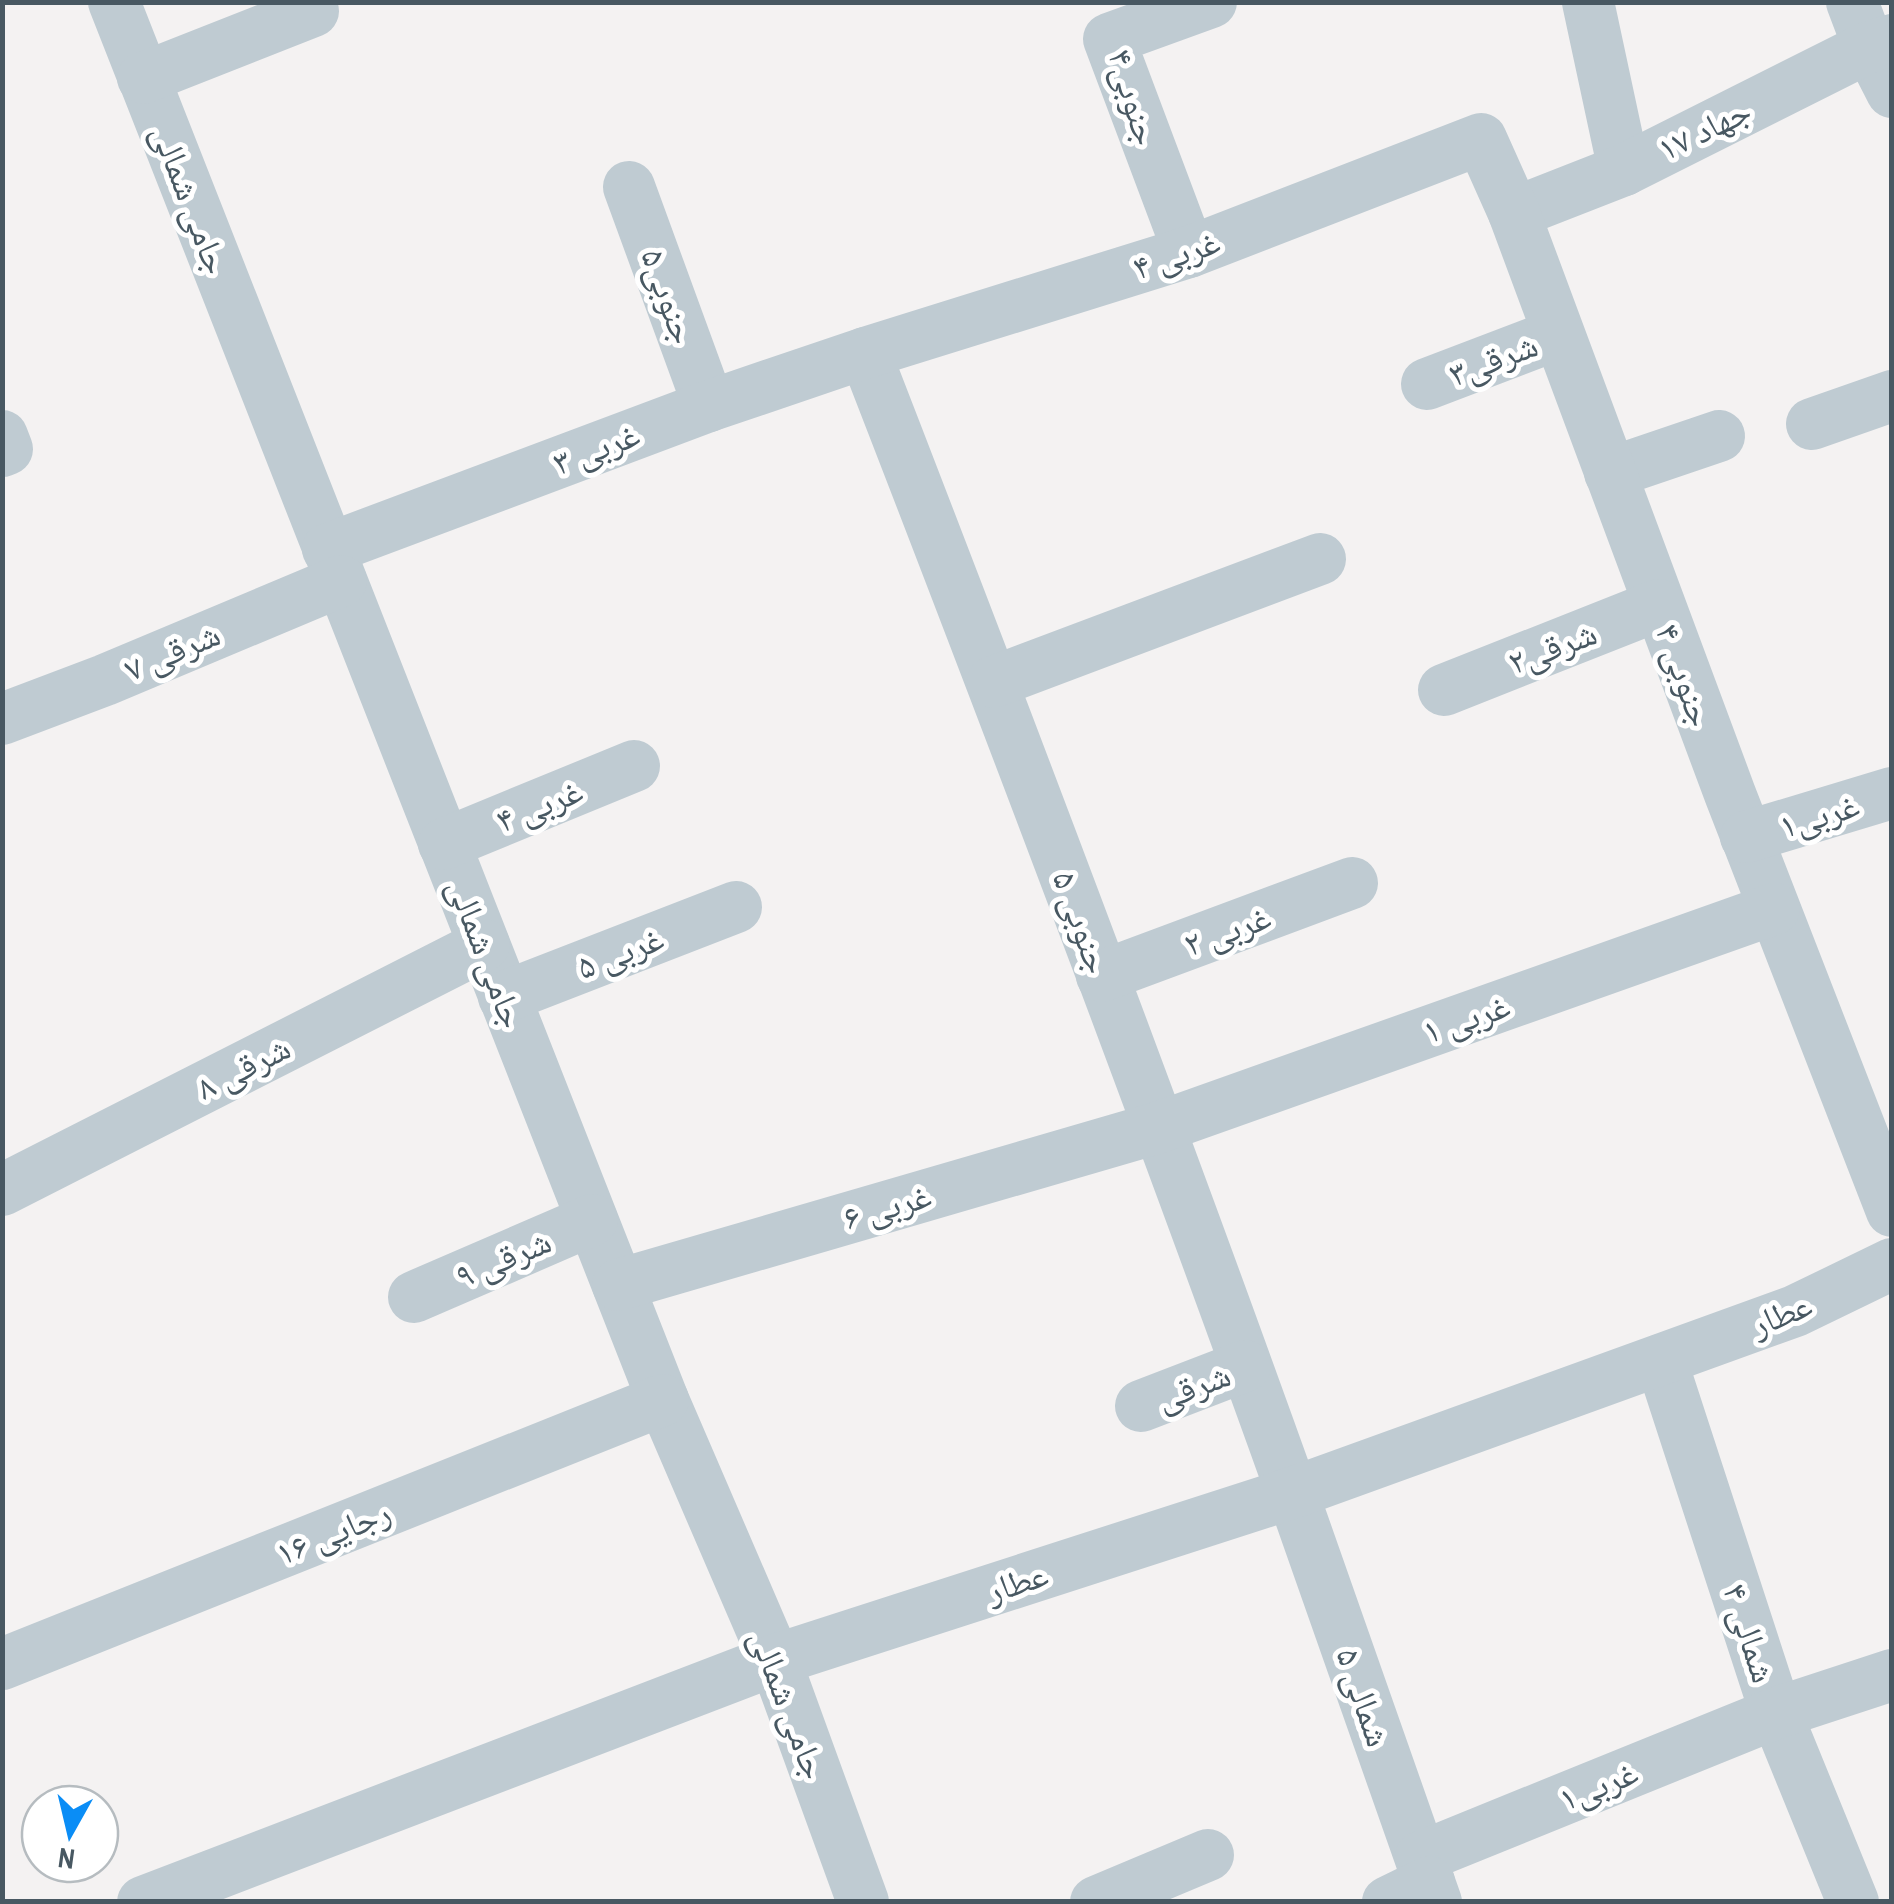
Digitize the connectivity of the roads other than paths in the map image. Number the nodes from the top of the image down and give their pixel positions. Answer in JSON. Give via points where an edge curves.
{"nodes":[{"id":1,"x":114,"y":2,"type":"edge"},
{"id":2,"x":1211,"y":2,"type":"edge"},
{"id":3,"x":1588,"y":2,"type":"edge"},
{"id":4,"x":312,"y":10,"type":"dead end"},
{"id":5,"x":1876,"y":45,"type":"edge"},
{"id":6,"x":143,"y":78,"type":"junction"},
{"id":7,"x":1482,"y":138,"type":"joint"},
{"id":8,"x":1624,"y":170,"type":"junction"},
{"id":9,"x":629,"y":187,"type":"dead end"},
{"id":10,"x":1514,"y":213,"type":"junction"},
{"id":11,"x":1189,"y":252,"type":"junction"},
{"id":12,"x":1558,"y":334,"type":"junction"},
{"id":13,"x":866,"y":353,"type":"junction"},
{"id":14,"x":1427,"y":384,"type":"dead end"},
{"id":15,"x":1892,"y":396,"type":"edge"},
{"id":16,"x":709,"y":406,"type":"junction"},
{"id":17,"x":1812,"y":424,"type":"dead end"},
{"id":18,"x":2,"y":436,"type":"edge"},
{"id":19,"x":1719,"y":436,"type":"dead end"},
{"id":20,"x":2,"y":451,"type":"edge"},
{"id":21,"x":1610,"y":473,"type":"junction"},
{"id":22,"x":1320,"y":559,"type":"dead end"},
{"id":23,"x":335,"y":565,"type":"junction"},
{"id":24,"x":1660,"y":605,"type":"junction"},
{"id":25,"x":992,"y":682,"type":"junction"},
{"id":26,"x":1444,"y":690,"type":"dead end"},
{"id":27,"x":2,"y":719,"type":"edge"},
{"id":28,"x":634,"y":766,"type":"dead end"},
{"id":29,"x":1892,"y":793,"type":"edge"},
{"id":30,"x":1746,"y":837,"type":"junction"},
{"id":31,"x":444,"y":844,"type":"junction"},
{"id":32,"x":1352,"y":884,"type":"dead end"},
{"id":33,"x":736,"y":908,"type":"dead end"},
{"id":34,"x":1774,"y":909,"type":"junction"},
{"id":35,"x":484,"y":945,"type":"junction"},
{"id":36,"x":1102,"y":976,"type":"junction"},
{"id":37,"x":504,"y":997,"type":"junction"},
{"id":38,"x":1157,"y":1128,"type":"junction"},
{"id":39,"x":2,"y":1190,"type":"edge"},
{"id":40,"x":1892,"y":1211,"type":"edge"},
{"id":41,"x":592,"y":1220,"type":"junction"},
{"id":42,"x":1892,"y":1264,"type":"edge"},
{"id":43,"x":618,"y":1285,"type":"junction"},
{"id":44,"x":414,"y":1297,"type":"dead end"},
{"id":45,"x":1661,"y":1360,"type":"junction"},
{"id":46,"x":1246,"y":1366,"type":"junction"},
{"id":47,"x":663,"y":1400,"type":"junction"},
{"id":48,"x":1141,"y":1406,"type":"dead end"},
{"id":49,"x":1292,"y":1492,"type":"junction"},
{"id":50,"x":775,"y":1660,"type":"junction"},
{"id":51,"x":2,"y":1664,"type":"edge"},
{"id":52,"x":1892,"y":1675,"type":"edge"},
{"id":53,"x":1776,"y":1712,"type":"junction"},
{"id":54,"x":1208,"y":1855,"type":"dead end"},
{"id":55,"x":1418,"y":1886,"type":"edge"},
{"id":56,"x":199,"y":1892,"type":"edge"},
{"id":57,"x":142,"y":1902,"type":"edge"},
{"id":58,"x":863,"y":1902,"type":"edge"},
{"id":59,"x":1096,"y":1902,"type":"edge"},
{"id":60,"x":1853,"y":1902,"type":"edge"}],
"edges":[{"from":1,"to":6,"type":"street","name":"جامی شمالی"},
{"from":2,"to":11,"type":"street","name":"جنوبی۴","via":[[1109,39]]},
{"from":3,"to":8,"type":"street"},
{"from":4,"to":6,"type":"street"},
{"from":5,"to":8,"type":"street","name":"جهاد ۱۷"},
{"from":6,"to":23,"type":"street","name":"جامی شمالی"},
{"from":7,"to":10,"type":"street","name":"جنوبی ۴"},
{"from":7,"to":11,"type":"street","name":"غربی ۴"},
{"from":8,"to":10,"type":"street","name":"جهاد ۱۷"},
{"from":9,"to":16,"type":"street","name":"جنوبی۵"},
{"from":10,"to":12,"type":"street","name":"جنوبی ۴"},
{"from":11,"to":13,"type":"street","name":"غربی ۴"},
{"from":12,"to":14,"type":"street","name":"شرقی۳"},
{"from":12,"to":21,"type":"street","name":"جنوبی ۴"},
{"from":13,"to":16,"type":"street","name":"غربی ۳"},
{"from":13,"to":25,"type":"street","name":"جنوبی ۵"},
{"from":15,"to":17,"type":"street"},
{"from":16,"to":23,"type":"street","name":"غربی ۳"},
{"from":18,"to":20,"type":"street","via":[[8,449]]},
{"from":19,"to":21,"type":"street"},
{"from":21,"to":24,"type":"street","name":"جنوبی ۴"},
{"from":22,"to":25,"type":"street"},
{"from":23,"to":27,"type":"street","name":"شرقی ۷","via":[[105,680]]},
{"from":23,"to":31,"type":"street","name":"جامی شمالی"},
{"from":24,"to":26,"type":"street","name":"شرقی۲"},
{"from":24,"to":30,"type":"street","name":"جنوبی ۴"},
{"from":25,"to":36,"type":"street","name":"جنوبی ۵"},
{"from":28,"to":31,"type":"street","name":"غربی ۴"},
{"from":29,"to":30,"type":"street","name":"غربی۱"},
{"from":30,"to":34,"type":"street","name":"جنوبی ۴"},
{"from":31,"to":35,"type":"street","name":"جامی شمالی"},
{"from":32,"to":36,"type":"street","name":"غربی ۲"},
{"from":33,"to":37,"type":"street","name":"غربی ۵"},
{"from":34,"to":38,"type":"street","name":"غربی ۱"},
{"from":34,"to":40,"type":"street","name":"جنوبی ۴"},
{"from":35,"to":37,"type":"street","name":"جامی شمالی"},
{"from":35,"to":39,"type":"street","name":"شرقی ۸"},
{"from":36,"to":38,"type":"street","name":"جنوبی ۵"},
{"from":37,"to":41,"type":"street","name":"جامی شمالی"},
{"from":38,"to":43,"type":"street","name":"غربی ۶"},
{"from":38,"to":46,"type":"street","name":"جنوبی ۵"},
{"from":41,"to":43,"type":"street","name":"جامی شمالی"},
{"from":41,"to":44,"type":"street","name":"شرقی ۹"},
{"from":42,"to":45,"type":"street","name":"عطار","via":[[1795,1311]]},
{"from":43,"to":47,"type":"street","name":"جامی شمالی"},
{"from":45,"to":49,"type":"street","name":"عطار"},
{"from":45,"to":53,"type":"street","name":"شمالی ۴"},
{"from":46,"to":48,"type":"street","name":"شرقی"},
{"from":46,"to":49,"type":"street","name":"جنوبی ۵"},
{"from":47,"to":50,"type":"street","name":"جامی شمالی"},
{"from":47,"to":51,"type":"street","name":"رجایی ۱۶"},
{"from":49,"to":50,"type":"street","name":"عطار"},
{"from":49,"to":55,"type":"street","name":"شمالی ۵"},
{"from":50,"to":56,"type":"street","name":"عطار"},
{"from":50,"to":58,"type":"street","name":"جامی شمالی"},
{"from":52,"to":53,"type":"street","name":"غربی۱"},
{"from":53,"to":55,"type":"street","name":"غربی۱"},
{"from":53,"to":60,"type":"street","name":"شمالی ۴"},
{"from":54,"to":59,"type":"street"},
{"from":56,"to":57,"type":"street","name":"عطار"}]}
